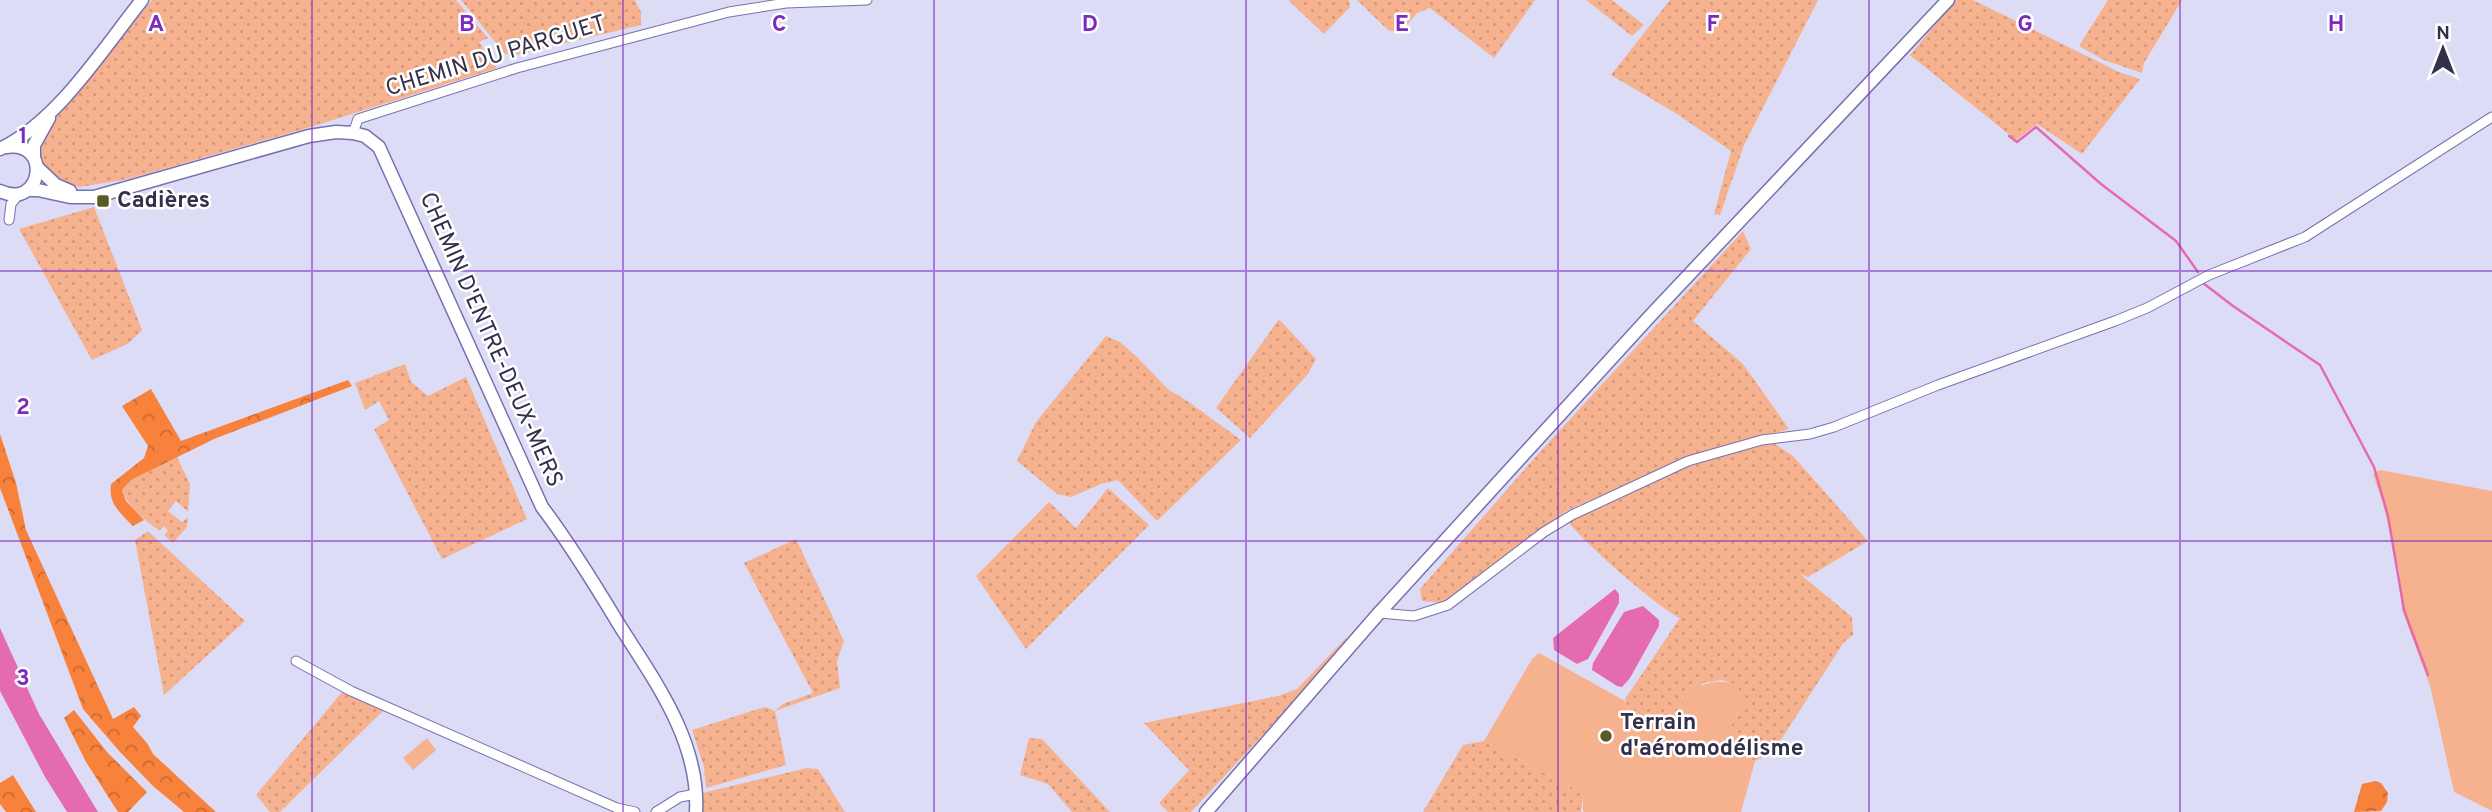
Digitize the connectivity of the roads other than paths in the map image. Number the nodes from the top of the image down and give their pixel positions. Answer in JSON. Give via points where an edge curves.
{"nodes":[{"id":1,"x":142,"y":0,"type":"edge"},
{"id":2,"x":867,"y":0,"type":"edge"},
{"id":3,"x":1948,"y":0,"type":"edge"},
{"id":4,"x":56,"y":106,"type":"junction"},
{"id":5,"x":2492,"y":117,"type":"edge"},
{"id":6,"x":353,"y":134,"type":"junction"},
{"id":7,"x":3,"y":148,"type":"edge"},
{"id":8,"x":35,"y":162,"type":"junction"},
{"id":9,"x":0,"y":192,"type":"edge"},
{"id":10,"x":23,"y":192,"type":"junction"},
{"id":11,"x":94,"y":197,"type":"junction"},
{"id":12,"x":1379,"y":613,"type":"junction"},
{"id":13,"x":296,"y":661,"type":"dead end"},
{"id":14,"x":696,"y":794,"type":"junction"},
{"id":15,"x":635,"y":812,"type":"edge"},
{"id":16,"x":656,"y":812,"type":"edge"},
{"id":17,"x":696,"y":812,"type":"edge"},
{"id":18,"x":1206,"y":812,"type":"edge"}],
"edges":[{"from":1,"to":4,"type":"street"},
{"from":2,"to":6,"type":"street","name":"CHEMIN DU PARGUET","via":[[786,3],[729,12],[611,42],[358,119]]},
{"from":3,"to":12,"type":"street"},
{"from":4,"to":7,"type":"street"},
{"from":4,"to":8,"type":"street","via":[[34,145]]},
{"from":5,"to":12,"type":"street","via":[[2305,237],[2209,275],[2147,308],[1834,427],[1762,440],[1688,461],[1572,515],[1448,605],[1414,616]]},
{"from":6,"to":11,"type":"street","via":[[309,136]]},
{"from":6,"to":14,"type":"street","name":"CHEMIN D'ENTRE-DEUX-MERS","via":[[365,136],[379,147],[388,163],[542,507],[665,697],[692,765]]},
{"from":7,"to":8,"type":"street","via":[[21,147]]},
{"from":8,"to":10,"type":"street","via":[[35,180]]},
{"from":8,"to":11,"type":"street","via":[[56,185]]},
{"from":9,"to":10,"type":"street"},
{"from":9,"to":10,"type":"street","via":[[9,220],[11,204]]},
{"from":10,"to":11,"type":"street"},
{"from":12,"to":18,"type":"street"},
{"from":13,"to":15,"type":"street","via":[[512,764]]},
{"from":14,"to":16,"type":"street","via":[[680,797]]},
{"from":14,"to":17,"type":"street","name":"CHEMIN D'ENTRE-DEUX-MERS"}]}
